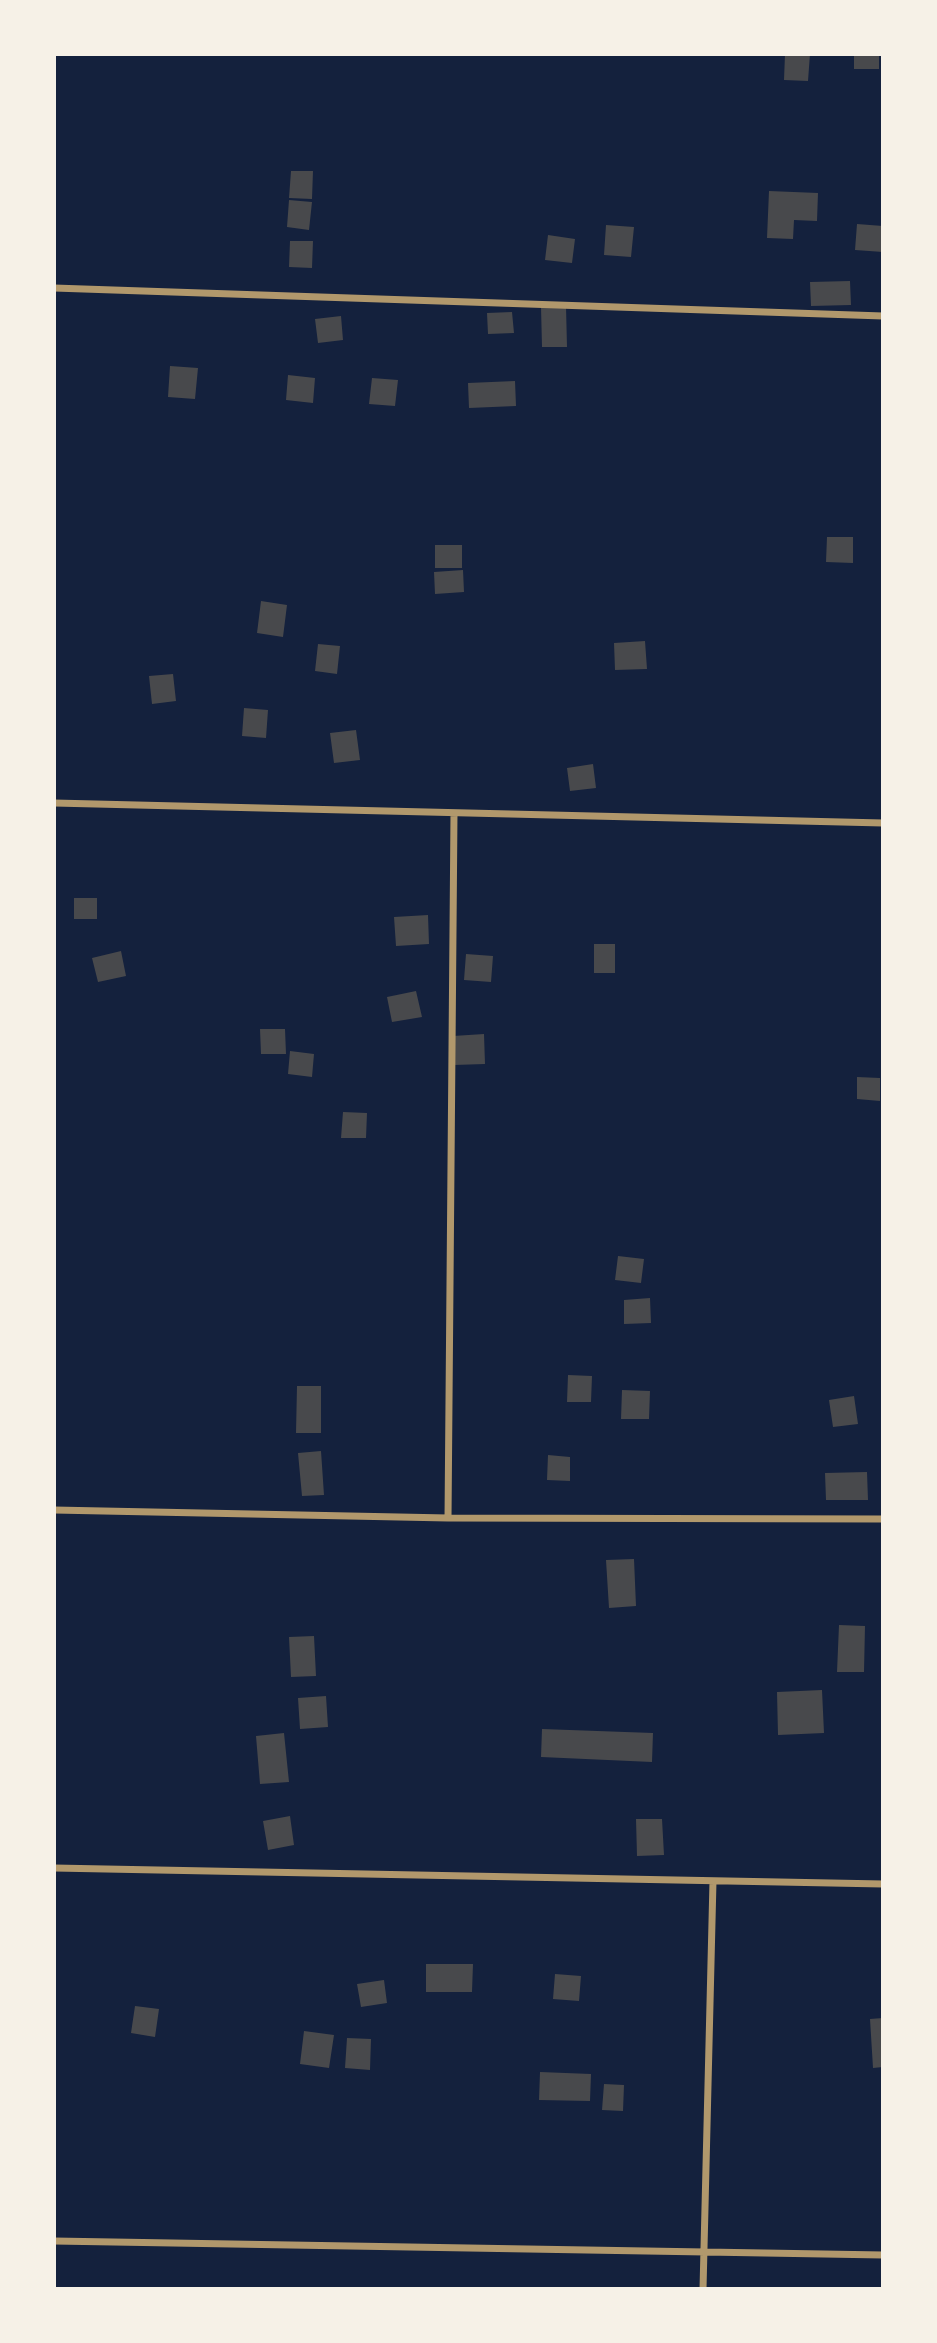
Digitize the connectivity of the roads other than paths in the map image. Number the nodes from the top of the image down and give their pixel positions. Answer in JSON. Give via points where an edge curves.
{"nodes":[{"id":1,"x":54,"y":288,"type":"edge"},
{"id":2,"x":883,"y":316,"type":"edge"},
{"id":3,"x":54,"y":803,"type":"edge"},
{"id":4,"x":454,"y":813,"type":"junction"},
{"id":5,"x":883,"y":823,"type":"edge"},
{"id":6,"x":54,"y":1510,"type":"edge"},
{"id":7,"x":448,"y":1518,"type":"junction"},
{"id":8,"x":883,"y":1520,"type":"edge"},
{"id":9,"x":54,"y":1868,"type":"edge"},
{"id":10,"x":713,"y":1881,"type":"junction"},
{"id":11,"x":883,"y":1884,"type":"edge"},
{"id":12,"x":54,"y":2241,"type":"edge"},
{"id":13,"x":703,"y":2254,"type":"junction"},
{"id":14,"x":883,"y":2255,"type":"edge"},
{"id":15,"x":703,"y":2289,"type":"edge"}],
"edges":[{"from":1,"to":2,"type":"street"},
{"from":3,"to":4,"type":"street"},
{"from":4,"to":5,"type":"street"},
{"from":4,"to":7,"type":"street"},
{"from":6,"to":7,"type":"street"},
{"from":7,"to":8,"type":"street"},
{"from":9,"to":10,"type":"street"},
{"from":10,"to":11,"type":"street"},
{"from":10,"to":13,"type":"street"},
{"from":12,"to":13,"type":"street"},
{"from":13,"to":14,"type":"street"},
{"from":13,"to":15,"type":"street"}]}
